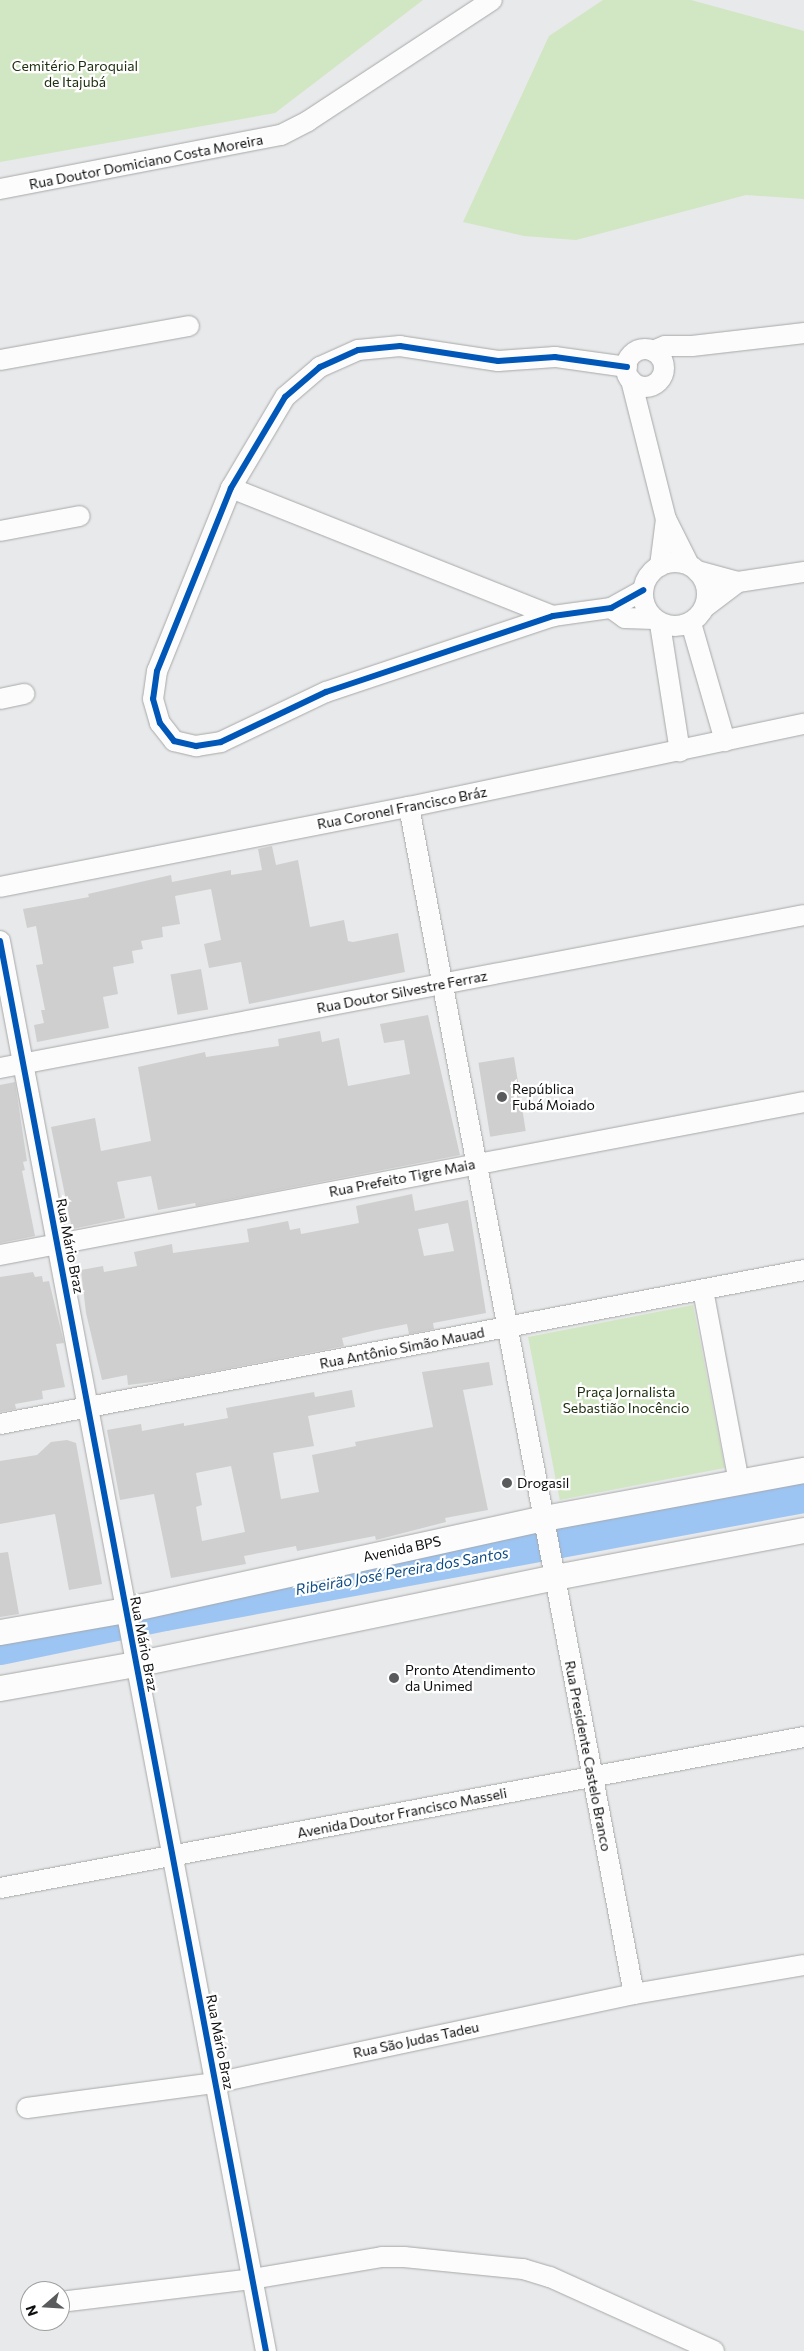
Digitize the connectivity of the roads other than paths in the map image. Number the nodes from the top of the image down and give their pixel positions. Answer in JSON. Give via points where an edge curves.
{"nodes":[{"id":1,"x":492,"y":0,"type":"edge"},
{"id":2,"x":0,"y":189,"type":"edge"},
{"id":3,"x":189,"y":326,"type":"dead end"},
{"id":4,"x":804,"y":333,"type":"edge"},
{"id":5,"x":692,"y":346,"type":"junction"},
{"id":6,"x":654,"y":351,"type":"junction"},
{"id":7,"x":0,"y":360,"type":"edge"},
{"id":8,"x":629,"y":374,"type":"junction"},
{"id":9,"x":661,"y":375,"type":"junction"},
{"id":10,"x":641,"y":413,"type":"junction"},
{"id":11,"x":231,"y":488,"type":"junction"},
{"id":12,"x":80,"y":516,"type":"dead end"},
{"id":13,"x":666,"y":519,"type":"junction"},
{"id":14,"x":0,"y":531,"type":"edge"},
{"id":15,"x":660,"y":566,"type":"junction"},
{"id":16,"x":693,"y":568,"type":"junction"},
{"id":17,"x":804,"y":572,"type":"edge"},
{"id":18,"x":738,"y":582,"type":"junction"},
{"id":19,"x":643,"y":590,"type":"junction"},
{"id":20,"x":705,"y":607,"type":"junction"},
{"id":21,"x":611,"y":608,"type":"junction"},
{"id":22,"x":553,"y":616,"type":"junction"},
{"id":23,"x":657,"y":621,"type":"junction"},
{"id":24,"x":691,"y":623,"type":"junction"},
{"id":25,"x":24,"y":694,"type":"dead end"},
{"id":26,"x":0,"y":699,"type":"edge"},
{"id":27,"x":804,"y":724,"type":"edge"},
{"id":28,"x":724,"y":741,"type":"junction"},
{"id":29,"x":680,"y":751,"type":"junction"},
{"id":30,"x":409,"y":807,"type":"junction"},
{"id":31,"x":0,"y":887,"type":"edge"},
{"id":32,"x":804,"y":915,"type":"edge"},
{"id":33,"x":0,"y":941,"type":"edge"},
{"id":34,"x":442,"y":984,"type":"junction"},
{"id":35,"x":23,"y":1064,"type":"junction"},
{"id":36,"x":0,"y":1068,"type":"edge"},
{"id":37,"x":804,"y":1102,"type":"edge"},
{"id":38,"x":476,"y":1164,"type":"junction"},
{"id":39,"x":56,"y":1244,"type":"junction"},
{"id":40,"x":0,"y":1255,"type":"edge"},
{"id":41,"x":804,"y":1270,"type":"edge"},
{"id":42,"x":703,"y":1290,"type":"junction"},
{"id":43,"x":507,"y":1328,"type":"junction"},
{"id":44,"x":87,"y":1407,"type":"junction"},
{"id":45,"x":0,"y":1424,"type":"edge"},
{"id":46,"x":804,"y":1470,"type":"edge"},
{"id":47,"x":739,"y":1482,"type":"junction"},
{"id":48,"x":545,"y":1522,"type":"junction"},
{"id":49,"x":804,"y":1530,"type":"edge"},
{"id":50,"x":555,"y":1572,"type":"junction"},
{"id":51,"x":126,"y":1615,"type":"junction"},
{"id":52,"x":0,"y":1632,"type":"edge"},
{"id":53,"x":134,"y":1659,"type":"junction"},
{"id":54,"x":0,"y":1688,"type":"edge"},
{"id":55,"x":804,"y":1737,"type":"edge"},
{"id":56,"x":591,"y":1778,"type":"junction"},
{"id":57,"x":172,"y":1856,"type":"junction"},
{"id":58,"x":0,"y":1888,"type":"edge"},
{"id":59,"x":804,"y":1965,"type":"edge"},
{"id":60,"x":634,"y":1994,"type":"junction"},
{"id":61,"x":215,"y":2083,"type":"junction"},
{"id":62,"x":27,"y":2108,"type":"dead end"},
{"id":63,"x":252,"y":2279,"type":"junction"},
{"id":64,"x":70,"y":2301,"type":"edge"},
{"id":65,"x":266,"y":2351,"type":"edge"},
{"id":66,"x":714,"y":2351,"type":"edge"}],
"edges":[{"from":1,"to":2,"type":"street","name":"Rua Doutor Domiciano Costa Moreira","via":[[281,136]]},
{"from":3,"to":7,"type":"street"},
{"from":4,"to":5,"type":"street"},
{"from":5,"to":6,"type":"street","via":[[666,346]]},
{"from":5,"to":9,"type":"street"},
{"from":6,"to":8,"type":"street","via":[[639,350],[628,360]]},
{"from":6,"to":9,"type":"street","via":[[659,355]]},
{"from":8,"to":9,"type":"street","via":[[644,386]]},
{"from":8,"to":10,"type":"street"},
{"from":8,"to":11,"type":"street","via":[[581,358],[498,361],[400,346],[358,350],[320,368],[285,397]]},
{"from":9,"to":10,"type":"street"},
{"from":10,"to":13,"type":"street"},
{"from":11,"to":22,"type":"street"},
{"from":11,"to":22,"type":"street","via":[[156,671],[153,699],[160,723],[174,740],[196,746],[221,742],[326,692]]},
{"from":12,"to":14,"type":"street"},
{"from":13,"to":15,"type":"street"},
{"from":13,"to":16,"type":"street"},
{"from":15,"to":16,"type":"street","via":[[669,562]]},
{"from":15,"to":19,"type":"street","via":[[646,580]]},
{"from":16,"to":18,"type":"street"},
{"from":16,"to":20,"type":"street","via":[[707,594]]},
{"from":17,"to":18,"type":"street"},
{"from":18,"to":20,"type":"street"},
{"from":19,"to":21,"type":"street"},
{"from":19,"to":23,"type":"street","via":[[647,611]]},
{"from":20,"to":24,"type":"street"},
{"from":21,"to":22,"type":"street"},
{"from":21,"to":23,"type":"street","via":[[625,618]]},
{"from":23,"to":24,"type":"street","via":[[681,627]]},
{"from":23,"to":29,"type":"street"},
{"from":24,"to":28,"type":"street"},
{"from":25,"to":26,"type":"street"},
{"from":27,"to":28,"type":"street","name":"Rua Coronel Francisco Bráz"},
{"from":28,"to":29,"type":"street","name":"Rua Coronel Francisco Bráz"},
{"from":29,"to":30,"type":"street","name":"Rua Coronel Francisco Bráz"},
{"from":30,"to":31,"type":"street","name":"Rua Coronel Francisco Bráz"},
{"from":30,"to":34,"type":"street"},
{"from":32,"to":34,"type":"street","name":"Rua Doutor Silvestre Ferraz"},
{"from":33,"to":35,"type":"street","name":"Rua Mário Braz"},
{"from":34,"to":35,"type":"street","name":"Rua Doutor Silvestre Ferraz"},
{"from":34,"to":38,"type":"street"},
{"from":35,"to":36,"type":"street","name":"Rua Doutor Silvestre Ferraz"},
{"from":35,"to":39,"type":"street","name":"Rua Mário Braz"},
{"from":37,"to":38,"type":"street","name":"Rua Prefeito Tigre Maia"},
{"from":38,"to":39,"type":"street","name":"Rua Prefeito Tigre Maia"},
{"from":38,"to":43,"type":"street"},
{"from":39,"to":40,"type":"street","name":"Rua Prefeito Tigre Maia"},
{"from":39,"to":44,"type":"street","name":"Rua Mário Braz"},
{"from":41,"to":42,"type":"street","name":"Rua Antônio Simão Mauad"},
{"from":42,"to":43,"type":"street","name":"Rua Antônio Simão Mauad"},
{"from":42,"to":47,"type":"street"},
{"from":43,"to":44,"type":"street","name":"Rua Antônio Simão Mauad"},
{"from":43,"to":48,"type":"street"},
{"from":44,"to":45,"type":"street","name":"Rua Antônio Simão Mauad"},
{"from":44,"to":51,"type":"street","name":"Rua Mário Braz"},
{"from":46,"to":47,"type":"main road","name":"Avenida BPS"},
{"from":47,"to":48,"type":"main road","name":"Avenida BPS"},
{"from":48,"to":50,"type":"street","name":"Rua Presidente Castelo Branco"},
{"from":48,"to":51,"type":"main road","name":"Avenida BPS"},
{"from":49,"to":50,"type":"main road"},
{"from":50,"to":53,"type":"main road"},
{"from":50,"to":56,"type":"street","name":"Rua Presidente Castelo Branco"},
{"from":51,"to":52,"type":"main road","name":"Avenida BPS"},
{"from":51,"to":53,"type":"street","name":"Rua Mário Braz"},
{"from":53,"to":54,"type":"main road"},
{"from":53,"to":57,"type":"street","name":"Rua Mário Braz"},
{"from":55,"to":56,"type":"street","name":"Avenida Doutor Francisco Masseli"},
{"from":56,"to":57,"type":"street","name":"Avenida Doutor Francisco Masseli"},
{"from":56,"to":60,"type":"street","name":"Rua Presidente Castelo Branco"},
{"from":57,"to":58,"type":"street","name":"Avenida Doutor Francisco Masseli"},
{"from":57,"to":61,"type":"street","name":"Rua Mário Braz"},
{"from":59,"to":60,"type":"street","name":"Rua São Judas Tadeu"},
{"from":60,"to":61,"type":"street","name":"Rua São Judas Tadeu"},
{"from":61,"to":62,"type":"street","name":"Rua São Judas Tadeu"},
{"from":61,"to":63,"type":"street","name":"Rua Mário Braz"},
{"from":63,"to":64,"type":"street"},
{"from":63,"to":65,"type":"street","name":"Rua Mário Braz"},
{"from":63,"to":66,"type":"street","via":[[382,2257],[523,2269],[550,2277]]}]}
